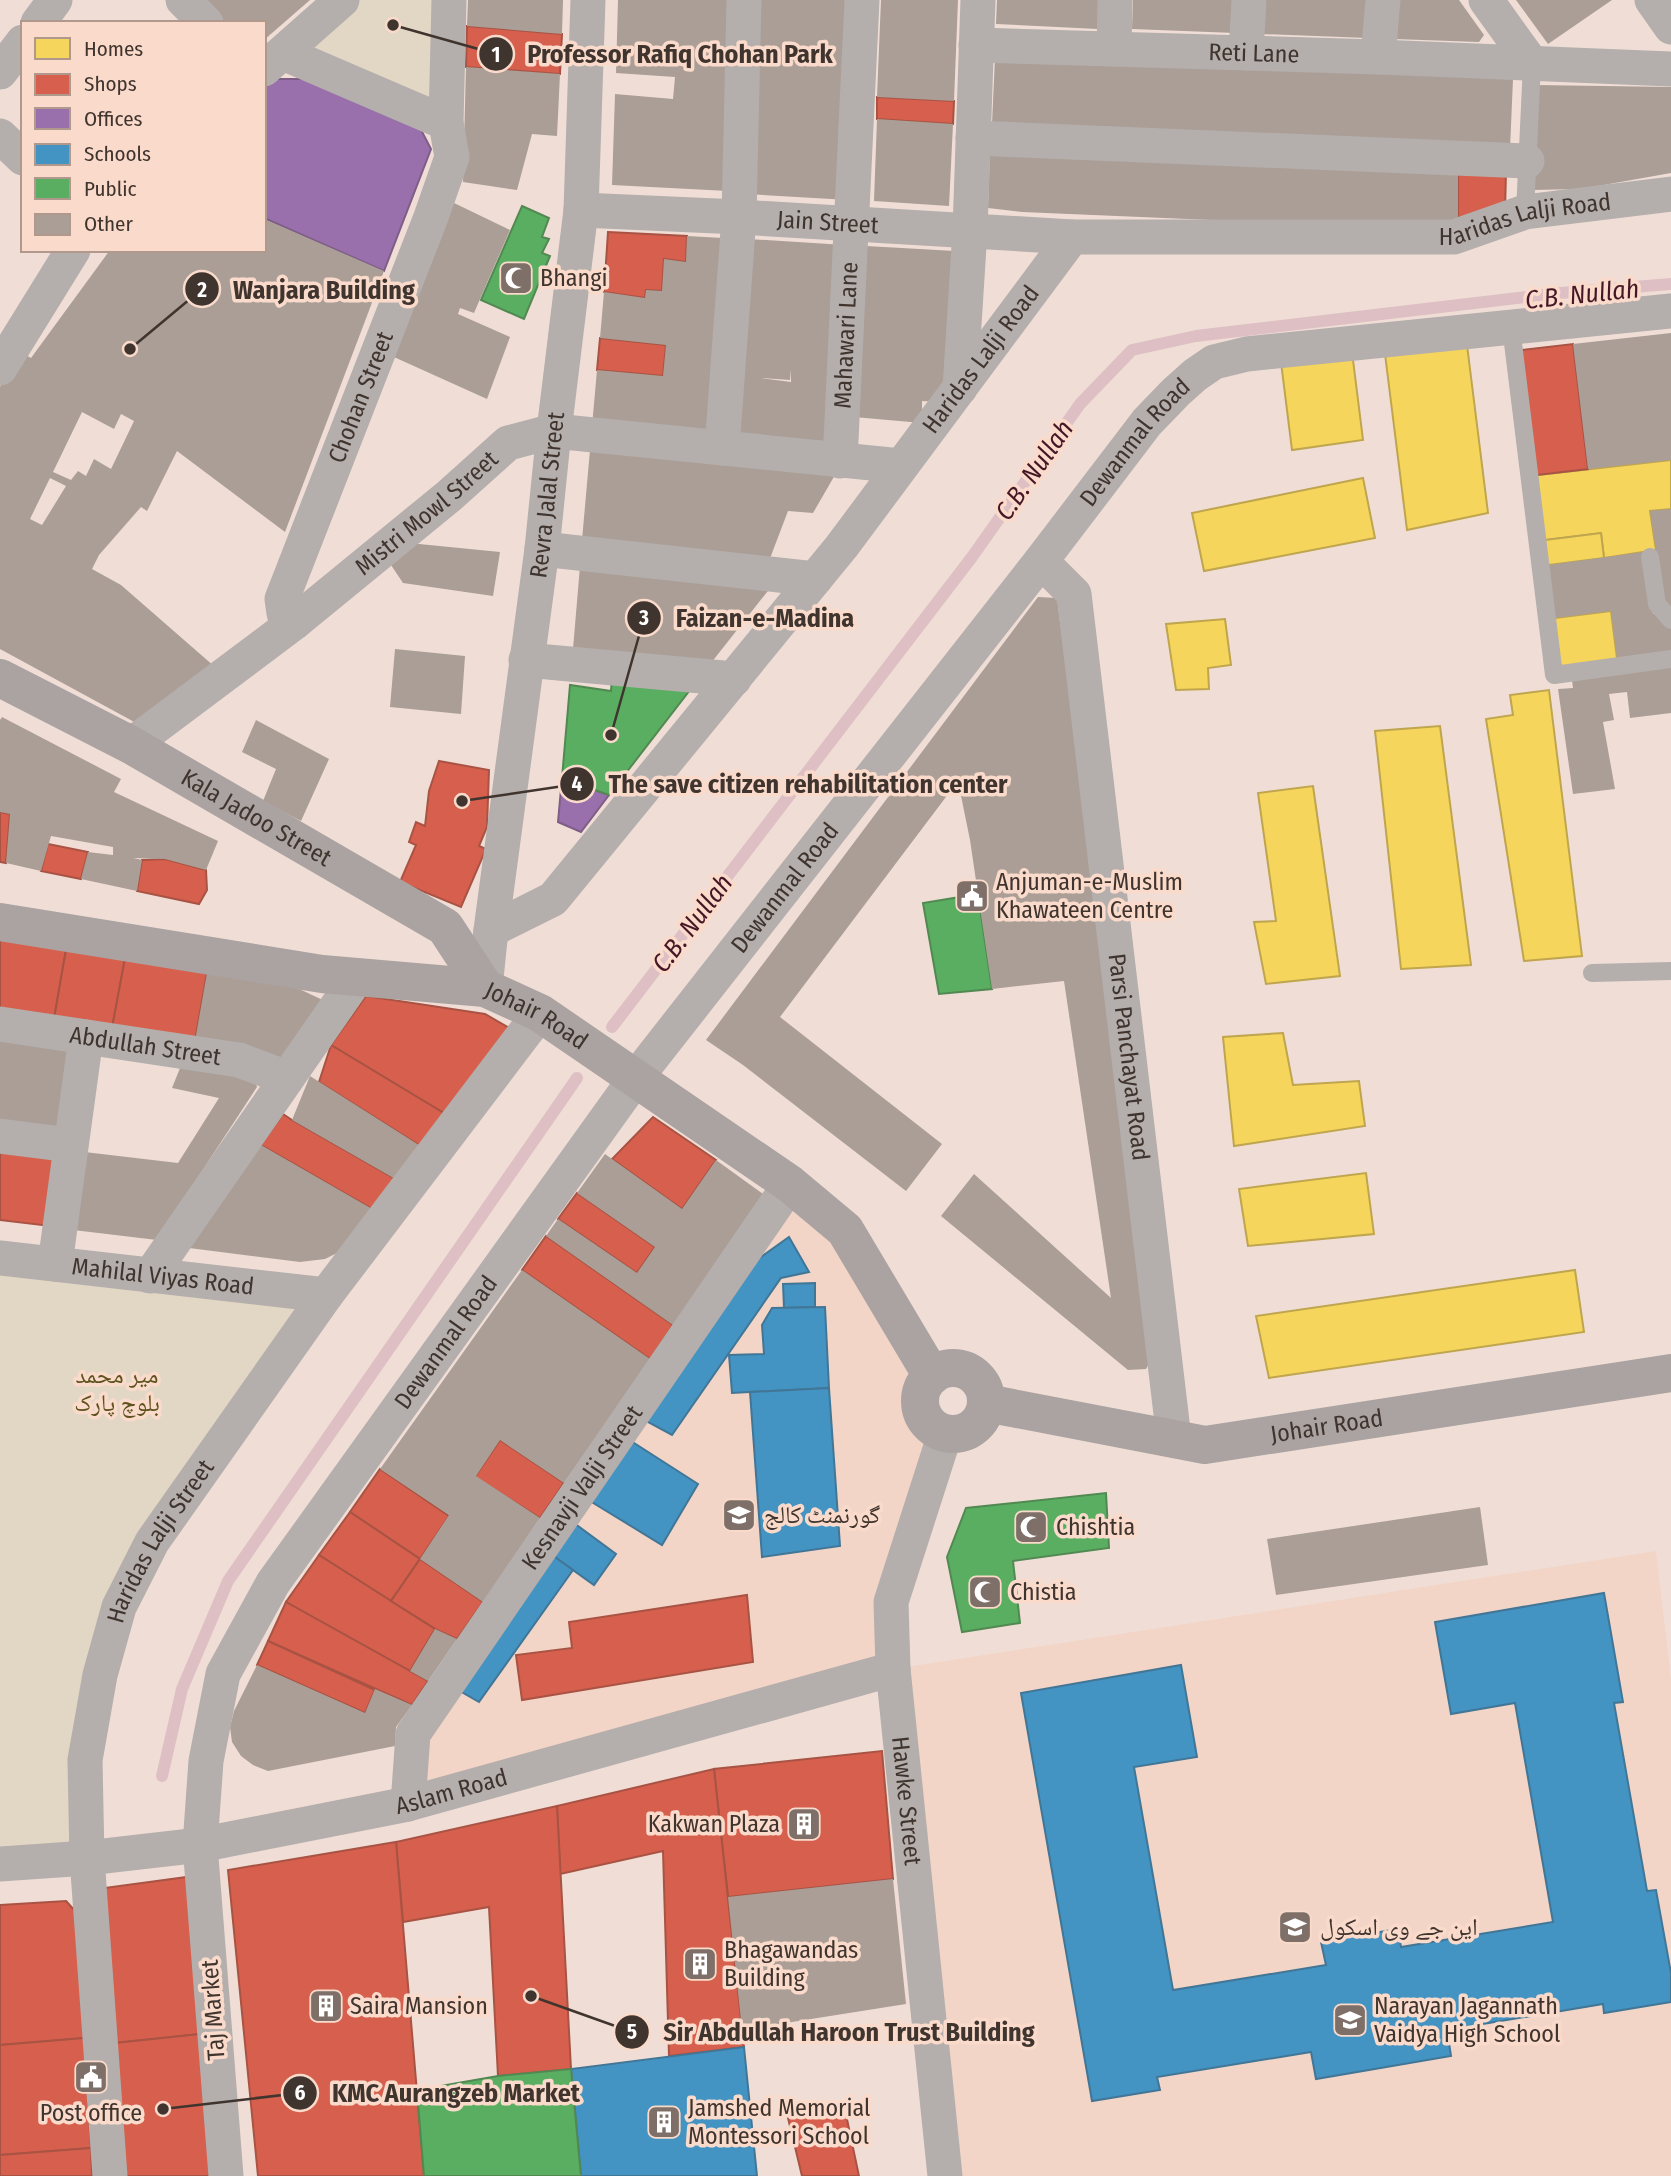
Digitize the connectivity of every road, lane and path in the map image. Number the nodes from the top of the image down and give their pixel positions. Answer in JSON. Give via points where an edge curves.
{"nodes":[{"id":1,"x":55,"y":0,"type":"edge"},
{"id":2,"x":183,"y":0,"type":"edge"},
{"id":3,"x":342,"y":0,"type":"edge"},
{"id":4,"x":449,"y":0,"type":"edge"},
{"id":5,"x":588,"y":0,"type":"edge"},
{"id":6,"x":744,"y":0,"type":"edge"},
{"id":7,"x":862,"y":0,"type":"edge"},
{"id":8,"x":978,"y":0,"type":"edge"},
{"id":9,"x":1115,"y":0,"type":"edge"},
{"id":10,"x":1249,"y":0,"type":"edge"},
{"id":11,"x":1382,"y":0,"type":"edge"},
{"id":12,"x":1486,"y":0,"type":"edge"},
{"id":13,"x":1652,"y":0,"type":"edge"},
{"id":14,"x":39,"y":21,"type":"edge"},
{"id":15,"x":204,"y":21,"type":"edge"},
{"id":16,"x":1671,"y":27,"type":"edge"},
{"id":17,"x":21,"y":45,"type":"edge"},
{"id":18,"x":976,"y":45,"type":"junction"},
{"id":19,"x":1114,"y":49,"type":"junction"},
{"id":20,"x":1246,"y":53,"type":"junction"},
{"id":21,"x":1378,"y":57,"type":"junction"},
{"id":22,"x":274,"y":61,"type":"edge"},
{"id":23,"x":1532,"y":64,"type":"junction"},
{"id":24,"x":1671,"y":69,"type":"edge"},
{"id":25,"x":0,"y":72,"type":"edge"},
{"id":26,"x":446,"y":123,"type":"junction"},
{"id":27,"x":0,"y":136,"type":"edge"},
{"id":28,"x":973,"y":138,"type":"junction"},
{"id":29,"x":21,"y":156,"type":"edge"},
{"id":30,"x":1527,"y":161,"type":"junction"},
{"id":31,"x":1671,"y":194,"type":"edge"},
{"id":32,"x":581,"y":210,"type":"junction"},
{"id":33,"x":1525,"y":212,"type":"junction"},
{"id":34,"x":738,"y":217,"type":"junction"},
{"id":35,"x":851,"y":224,"type":"junction"},
{"id":36,"x":970,"y":230,"type":"junction"},
{"id":37,"x":1072,"y":237,"type":"junction"},
{"id":38,"x":72,"y":252,"type":"edge"},
{"id":39,"x":1671,"y":312,"type":"edge"},
{"id":40,"x":1511,"y":327,"type":"junction"},
{"id":41,"x":0,"y":368,"type":"edge"},
{"id":42,"x":960,"y":388,"type":"junction"},
{"id":43,"x":554,"y":431,"type":"junction"},
{"id":44,"x":722,"y":448,"type":"junction"},
{"id":45,"x":840,"y":461,"type":"junction"},
{"id":46,"x":901,"y":466,"type":"junction"},
{"id":47,"x":541,"y":549,"type":"junction"},
{"id":48,"x":1650,"y":557,"type":"dead end"},
{"id":49,"x":1041,"y":561,"type":"junction"},
{"id":50,"x":815,"y":579,"type":"junction"},
{"id":51,"x":1671,"y":620,"type":"edge"},
{"id":52,"x":295,"y":622,"type":"junction"},
{"id":53,"x":1671,"y":659,"type":"edge"},
{"id":54,"x":526,"y":660,"type":"junction"},
{"id":55,"x":0,"y":677,"type":"edge"},
{"id":56,"x":734,"y":679,"type":"junction"},
{"id":57,"x":131,"y":745,"type":"junction"},
{"id":58,"x":0,"y":922,"type":"edge"},
{"id":59,"x":491,"y":930,"type":"junction"},
{"id":60,"x":1671,"y":971,"type":"edge"},
{"id":61,"x":1592,"y":973,"type":"dead end"},
{"id":62,"x":356,"y":979,"type":"junction"},
{"id":63,"x":485,"y":988,"type":"junction"},
{"id":64,"x":540,"y":1013,"type":"junction"},
{"id":65,"x":0,"y":1024,"type":"edge"},
{"id":66,"x":86,"y":1037,"type":"junction"},
{"id":67,"x":287,"y":1078,"type":"junction"},
{"id":68,"x":635,"y":1079,"type":"junction"},
{"id":69,"x":0,"y":1136,"type":"edge"},
{"id":70,"x":70,"y":1144,"type":"junction"},
{"id":71,"x":790,"y":1184,"type":"junction"},
{"id":72,"x":0,"y":1258,"type":"edge"},
{"id":73,"x":55,"y":1264,"type":"junction"},
{"id":74,"x":150,"y":1276,"type":"junction"},
{"id":75,"x":326,"y":1295,"type":"junction"},
{"id":76,"x":1671,"y":1373,"type":"edge"},
{"id":77,"x":932,"y":1376,"type":"junction"},
{"id":78,"x":986,"y":1404,"type":"junction"},
{"id":79,"x":945,"y":1434,"type":"junction"},
{"id":80,"x":1174,"y":1439,"type":"junction"},
{"id":81,"x":893,"y":1669,"type":"junction"},
{"id":82,"x":408,"y":1804,"type":"junction"},
{"id":83,"x":200,"y":1844,"type":"junction"},
{"id":84,"x":87,"y":1858,"type":"junction"},
{"id":85,"x":0,"y":1864,"type":"edge"},
{"id":86,"x":110,"y":2176,"type":"edge"},
{"id":87,"x":226,"y":2176,"type":"edge"},
{"id":88,"x":945,"y":2176,"type":"edge"}],
"edges":[{"from":1,"to":14,"type":"street"},
{"from":2,"to":15,"type":"street"},
{"from":3,"to":22,"type":"street"},
{"from":4,"to":26,"type":"street","name":"Chohan Street"},
{"from":5,"to":32,"type":"street","name":"Revra Jalal Street"},
{"from":6,"to":34,"type":"street"},
{"from":7,"to":35,"type":"street","name":"Mahawari Lane"},
{"from":8,"to":18,"type":"street"},
{"from":9,"to":19,"type":"street"},
{"from":10,"to":20,"type":"street"},
{"from":11,"to":21,"type":"street"},
{"from":12,"to":23,"type":"street"},
{"from":13,"to":16,"type":"street"},
{"from":17,"to":25,"type":"street"},
{"from":18,"to":19,"type":"street","name":"Reti Lane"},
{"from":18,"to":28,"type":"street"},
{"from":19,"to":20,"type":"street","name":"Reti Lane"},
{"from":20,"to":21,"type":"street","name":"Reti Lane"},
{"from":21,"to":23,"type":"street","name":"Reti Lane"},
{"from":22,"to":26,"type":"street"},
{"from":23,"to":24,"type":"street","name":"Reti Lane"},
{"from":23,"to":30,"type":"lane"},
{"from":26,"to":52,"type":"street","name":"Chohan Street","via":[[452,157],[444,181],[282,598],[284,613]]},
{"from":27,"to":29,"type":"street"},
{"from":28,"to":30,"type":"street"},
{"from":28,"to":36,"type":"street"},
{"from":30,"to":33,"type":"lane"},
{"from":31,"to":33,"type":"street","name":"Haridas Lalji Road"},
{"from":32,"to":34,"type":"street","name":"Jain Street"},
{"from":32,"to":43,"type":"street","name":"Revra Jalal Street"},
{"from":33,"to":37,"type":"street","name":"Haridas Lalji Road","via":[[1454,237]]},
{"from":34,"to":35,"type":"street","name":"Jain Street"},
{"from":34,"to":44,"type":"street"},
{"from":35,"to":36,"type":"street","name":"Jain Street"},
{"from":35,"to":45,"type":"street","name":"Mahawari Lane"},
{"from":36,"to":37,"type":"street","name":"Jain Street"},
{"from":36,"to":42,"type":"street"},
{"from":37,"to":42,"type":"street","name":"Haridas Lalji Road"},
{"from":38,"to":41,"type":"street"},
{"from":39,"to":40,"type":"street","name":"Dewanmal Road"},
{"from":40,"to":49,"type":"street","name":"Dewanmal Road","via":[[1247,354],[1214,362],[1147,422]]},
{"from":40,"to":53,"type":"lane","via":[[1554,675]]},
{"from":42,"to":46,"type":"street","name":"Haridas Lalji Road"},
{"from":43,"to":44,"type":"street","name":"Mistri Mowl Street"},
{"from":43,"to":47,"type":"street","name":"Revra Jalal Street"},
{"from":43,"to":52,"type":"street","name":"Mistri Mowl Street","via":[[508,443]]},
{"from":44,"to":45,"type":"street","name":"Mistri Mowl Street"},
{"from":45,"to":46,"type":"street","name":"Mistri Mowl Street"},
{"from":46,"to":50,"type":"street","name":"Haridas Lalji Road"},
{"from":47,"to":50,"type":"street"},
{"from":47,"to":54,"type":"street","name":"Revra Jalal Street"},
{"from":48,"to":51,"type":"lane","via":[[1657,604]]},
{"from":49,"to":68,"type":"street","name":"Dewanmal Road"},
{"from":49,"to":80,"type":"street","name":"Parsi Panchayat Road","via":[[1074,594]]},
{"from":50,"to":56,"type":"street","name":"Haridas Lalji Road"},
{"from":52,"to":57,"type":"street","name":"Mistri Mowl Street"},
{"from":54,"to":56,"type":"street"},
{"from":54,"to":59,"type":"street","name":"Revra Jalal Street"},
{"from":55,"to":57,"type":"street","name":"Kala Jadoo Street"},
{"from":56,"to":59,"type":"street","name":"Haridas Lalji Road","via":[[553,899]]},
{"from":57,"to":63,"type":"street","name":"Kala Jadoo Street","via":[[445,927]]},
{"from":58,"to":62,"type":"street","name":"Johair Road"},
{"from":59,"to":63,"type":"street","name":"Revra Jalal Street"},
{"from":60,"to":61,"type":"lane"},
{"from":62,"to":63,"type":"street","name":"Johair Road"},
{"from":62,"to":67,"type":"street"},
{"from":63,"to":64,"type":"street","name":"Johair Road"},
{"from":64,"to":68,"type":"street","name":"Johair Road"},
{"from":64,"to":75,"type":"street","name":"Haridas Lalji Street"},
{"from":65,"to":66,"type":"street","name":"Abdullah Street"},
{"from":66,"to":67,"type":"street","name":"Abdullah Street","via":[[239,1060]]},
{"from":66,"to":70,"type":"street"},
{"from":67,"to":74,"type":"street"},
{"from":68,"to":71,"type":"street","name":"Johair Road"},
{"from":68,"to":83,"type":"street","name":"Dewanmal Road","via":[[273,1583],[223,1674],[206,1761]]},
{"from":69,"to":70,"type":"street"},
{"from":70,"to":73,"type":"street"},
{"from":71,"to":77,"type":"street","name":"Johair Road","via":[[845,1230]]},
{"from":71,"to":82,"type":"street","name":"Kesnavji Valji Street","via":[[413,1734]]},
{"from":72,"to":73,"type":"street","name":"Mahilal Viyas Road"},
{"from":73,"to":74,"type":"street","name":"Mahilal Viyas Road"},
{"from":74,"to":75,"type":"street","name":"Mahilal Viyas Road"},
{"from":75,"to":84,"type":"street","name":"Haridas Lalji Street","via":[[152,1542],[119,1607],[100,1675],[85,1760]]},
{"from":76,"to":80,"type":"street","name":"Johair Road","via":[[1205,1445]]},
{"from":77,"to":78,"type":"street","via":[[952,1369],[971,1374],[985,1392]]},
{"from":77,"to":79,"type":"street","via":[[921,1393],[922,1413]]},
{"from":78,"to":79,"type":"street","via":[[977,1424],[968,1431]]},
{"from":78,"to":80,"type":"street","name":"Johair Road"},
{"from":79,"to":81,"type":"street","name":"Hawke Street","via":[[891,1602]]},
{"from":81,"to":82,"type":"street","name":"Aslam Road"},
{"from":81,"to":88,"type":"street","name":"Hawke Street"},
{"from":82,"to":83,"type":"street","name":"Aslam Road"},
{"from":83,"to":84,"type":"street","name":"Aslam Road"},
{"from":83,"to":87,"type":"street","name":"Taj Market"},
{"from":84,"to":85,"type":"street","name":"Aslam Road"},
{"from":84,"to":86,"type":"street","name":"Haridas Lalji Street"}]}
